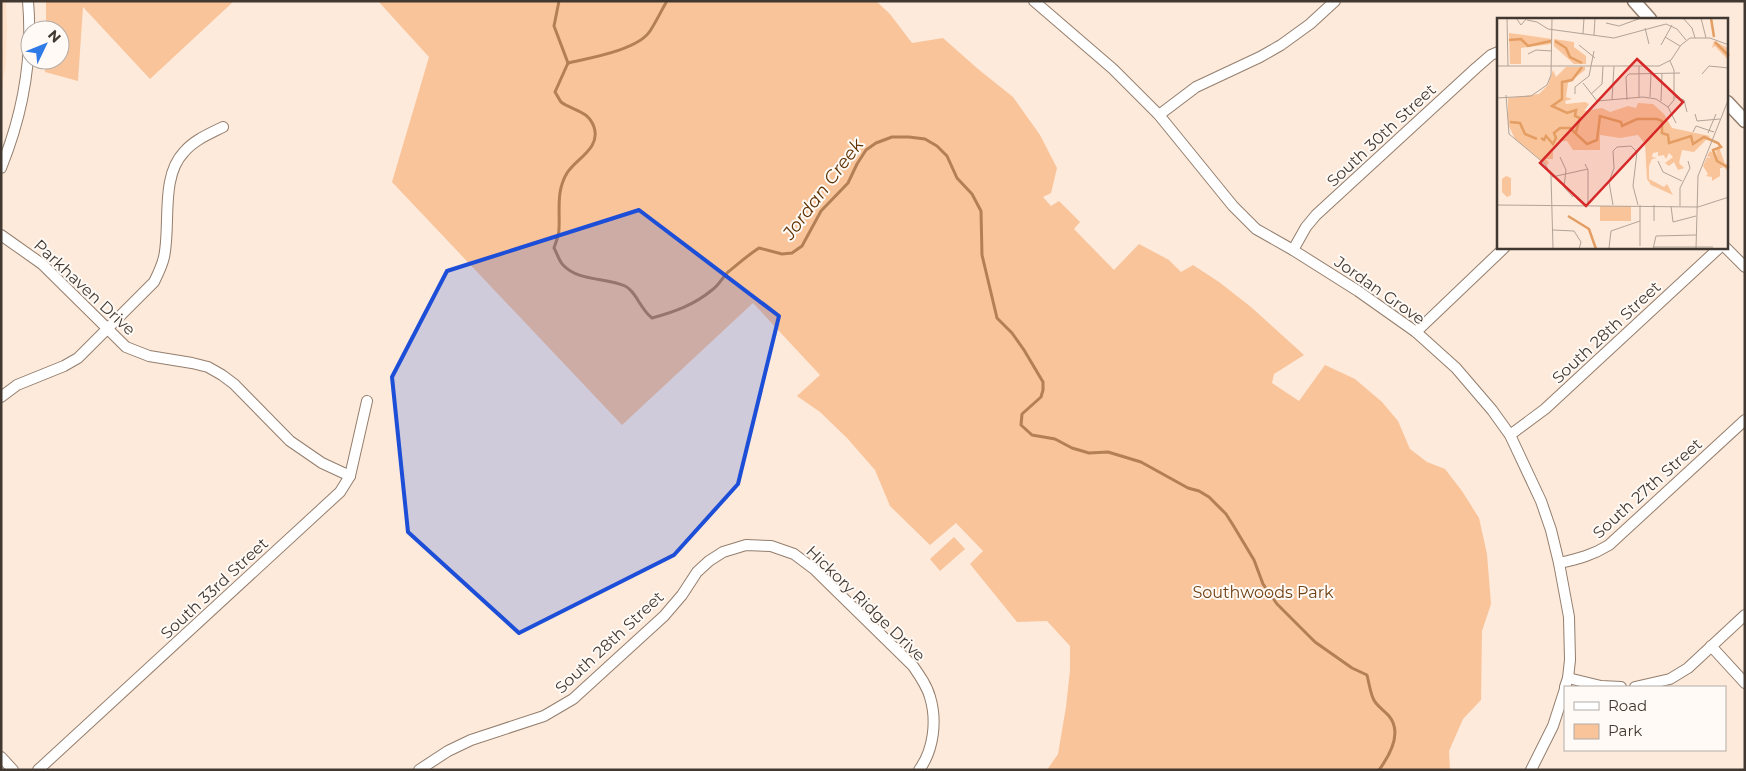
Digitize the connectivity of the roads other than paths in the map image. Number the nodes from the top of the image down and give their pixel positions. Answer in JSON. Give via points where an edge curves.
{"nodes":[{"id":1,"x":28,"y":1,"type":"edge"},
{"id":2,"x":1034,"y":1,"type":"edge"},
{"id":3,"x":1334,"y":1,"type":"edge"},
{"id":4,"x":1634,"y":1,"type":"edge"},
{"id":5,"x":1649,"y":18,"type":"edge"},
{"id":6,"x":1497,"y":52,"type":"edge"},
{"id":7,"x":1728,"y":103,"type":"edge"},
{"id":8,"x":1159,"y":115,"type":"junction"},
{"id":9,"x":1745,"y":121,"type":"edge"},
{"id":10,"x":223,"y":127,"type":"dead end"},
{"id":11,"x":1,"y":168,"type":"edge"},
{"id":12,"x":1,"y":235,"type":"edge"},
{"id":13,"x":1503,"y":249,"type":"edge"},
{"id":14,"x":1718,"y":249,"type":"edge"},
{"id":15,"x":1727,"y":249,"type":"edge"},
{"id":16,"x":1294,"y":250,"type":"junction"},
{"id":17,"x":1745,"y":268,"type":"edge"},
{"id":18,"x":107,"y":329,"type":"junction"},
{"id":19,"x":1416,"y":332,"type":"junction"},
{"id":20,"x":1,"y":397,"type":"edge"},
{"id":21,"x":367,"y":401,"type":"dead end"},
{"id":22,"x":1745,"y":420,"type":"edge"},
{"id":23,"x":1510,"y":435,"type":"junction"},
{"id":24,"x":350,"y":476,"type":"junction"},
{"id":25,"x":723,"y":552,"type":"joint"},
{"id":26,"x":1559,"y":563,"type":"junction"},
{"id":27,"x":1745,"y":615,"type":"edge"},
{"id":28,"x":1711,"y":646,"type":"junction"},
{"id":29,"x":1745,"y":683,"type":"edge"},
{"id":30,"x":1566,"y":685,"type":"edge"},
{"id":31,"x":1601,"y":686,"type":"edge"},
{"id":32,"x":1639,"y":686,"type":"edge"},
{"id":33,"x":1564,"y":691,"type":"edge"},
{"id":34,"x":1,"y":757,"type":"edge"},
{"id":35,"x":13,"y":770,"type":"edge"},
{"id":36,"x":38,"y":770,"type":"edge"},
{"id":37,"x":419,"y":770,"type":"edge"},
{"id":38,"x":919,"y":770,"type":"edge"},
{"id":39,"x":1531,"y":770,"type":"edge"}],
"edges":[{"from":1,"to":11,"type":"street","via":[[27,80],[17,123]]},
{"from":2,"to":8,"type":"street","name":"Jordan Grove","via":[[1113,68]]},
{"from":3,"to":8,"type":"street","via":[[1281,45],[1196,87]]},
{"from":4,"to":5,"type":"main road"},
{"from":6,"to":16,"type":"street","name":"South 30th Street","via":[[1316,215]]},
{"from":7,"to":9,"type":"main road"},
{"from":8,"to":16,"type":"street","name":"Jordan Grove","via":[[1233,206],[1256,229]]},
{"from":10,"to":18,"type":"street","via":[[191,144],[176,163],[170,185],[166,248],[160,271],[146,292]]},
{"from":12,"to":18,"type":"street","name":"Parkhaven Drive","via":[[42,264]]},
{"from":13,"to":19,"type":"street"},
{"from":14,"to":23,"type":"street","name":"South 28th Street","via":[[1545,409]]},
{"from":15,"to":17,"type":"street"},
{"from":16,"to":19,"type":"street","name":"Jordan Grove","via":[[1358,290]]},
{"from":18,"to":20,"type":"street","via":[[78,358],[17,385]]},
{"from":18,"to":24,"type":"street","name":"Parkhaven Drive","via":[[126,347],[137,352],[192,363],[222,375],[290,441],[322,463]]},
{"from":19,"to":23,"type":"street","name":"Jordan Grove","via":[[1456,368]]},
{"from":21,"to":24,"type":"street","name":"South 33rd Street"},
{"from":22,"to":26,"type":"street","name":"South 27th Street","via":[[1609,545],[1584,558]]},
{"from":23,"to":26,"type":"street","name":"Jordan Grove","via":[[1541,501]]},
{"from":24,"to":36,"type":"street","name":"South 33rd Street","via":[[340,492]]},
{"from":25,"to":37,"type":"street","name":"South 28th Street","via":[[697,572],[664,616],[573,699],[544,716],[471,740]]},
{"from":25,"to":38,"type":"street","name":"Hickory Ridge Drive","via":[[746,545],[771,546],[794,554],[814,569],[913,666],[930,697],[934,715],[931,743]]},
{"from":26,"to":30,"type":"street","name":"Jordan Grove","via":[[1569,617],[1570,660]]},
{"from":27,"to":28,"type":"street"},
{"from":28,"to":29,"type":"street"},
{"from":28,"to":32,"type":"street","via":[[1688,668],[1670,679]]},
{"from":30,"to":31,"type":"street"},
{"from":33,"to":39,"type":"street","name":"Jordan Grove","via":[[1553,726]]},
{"from":34,"to":35,"type":"street"}]}
